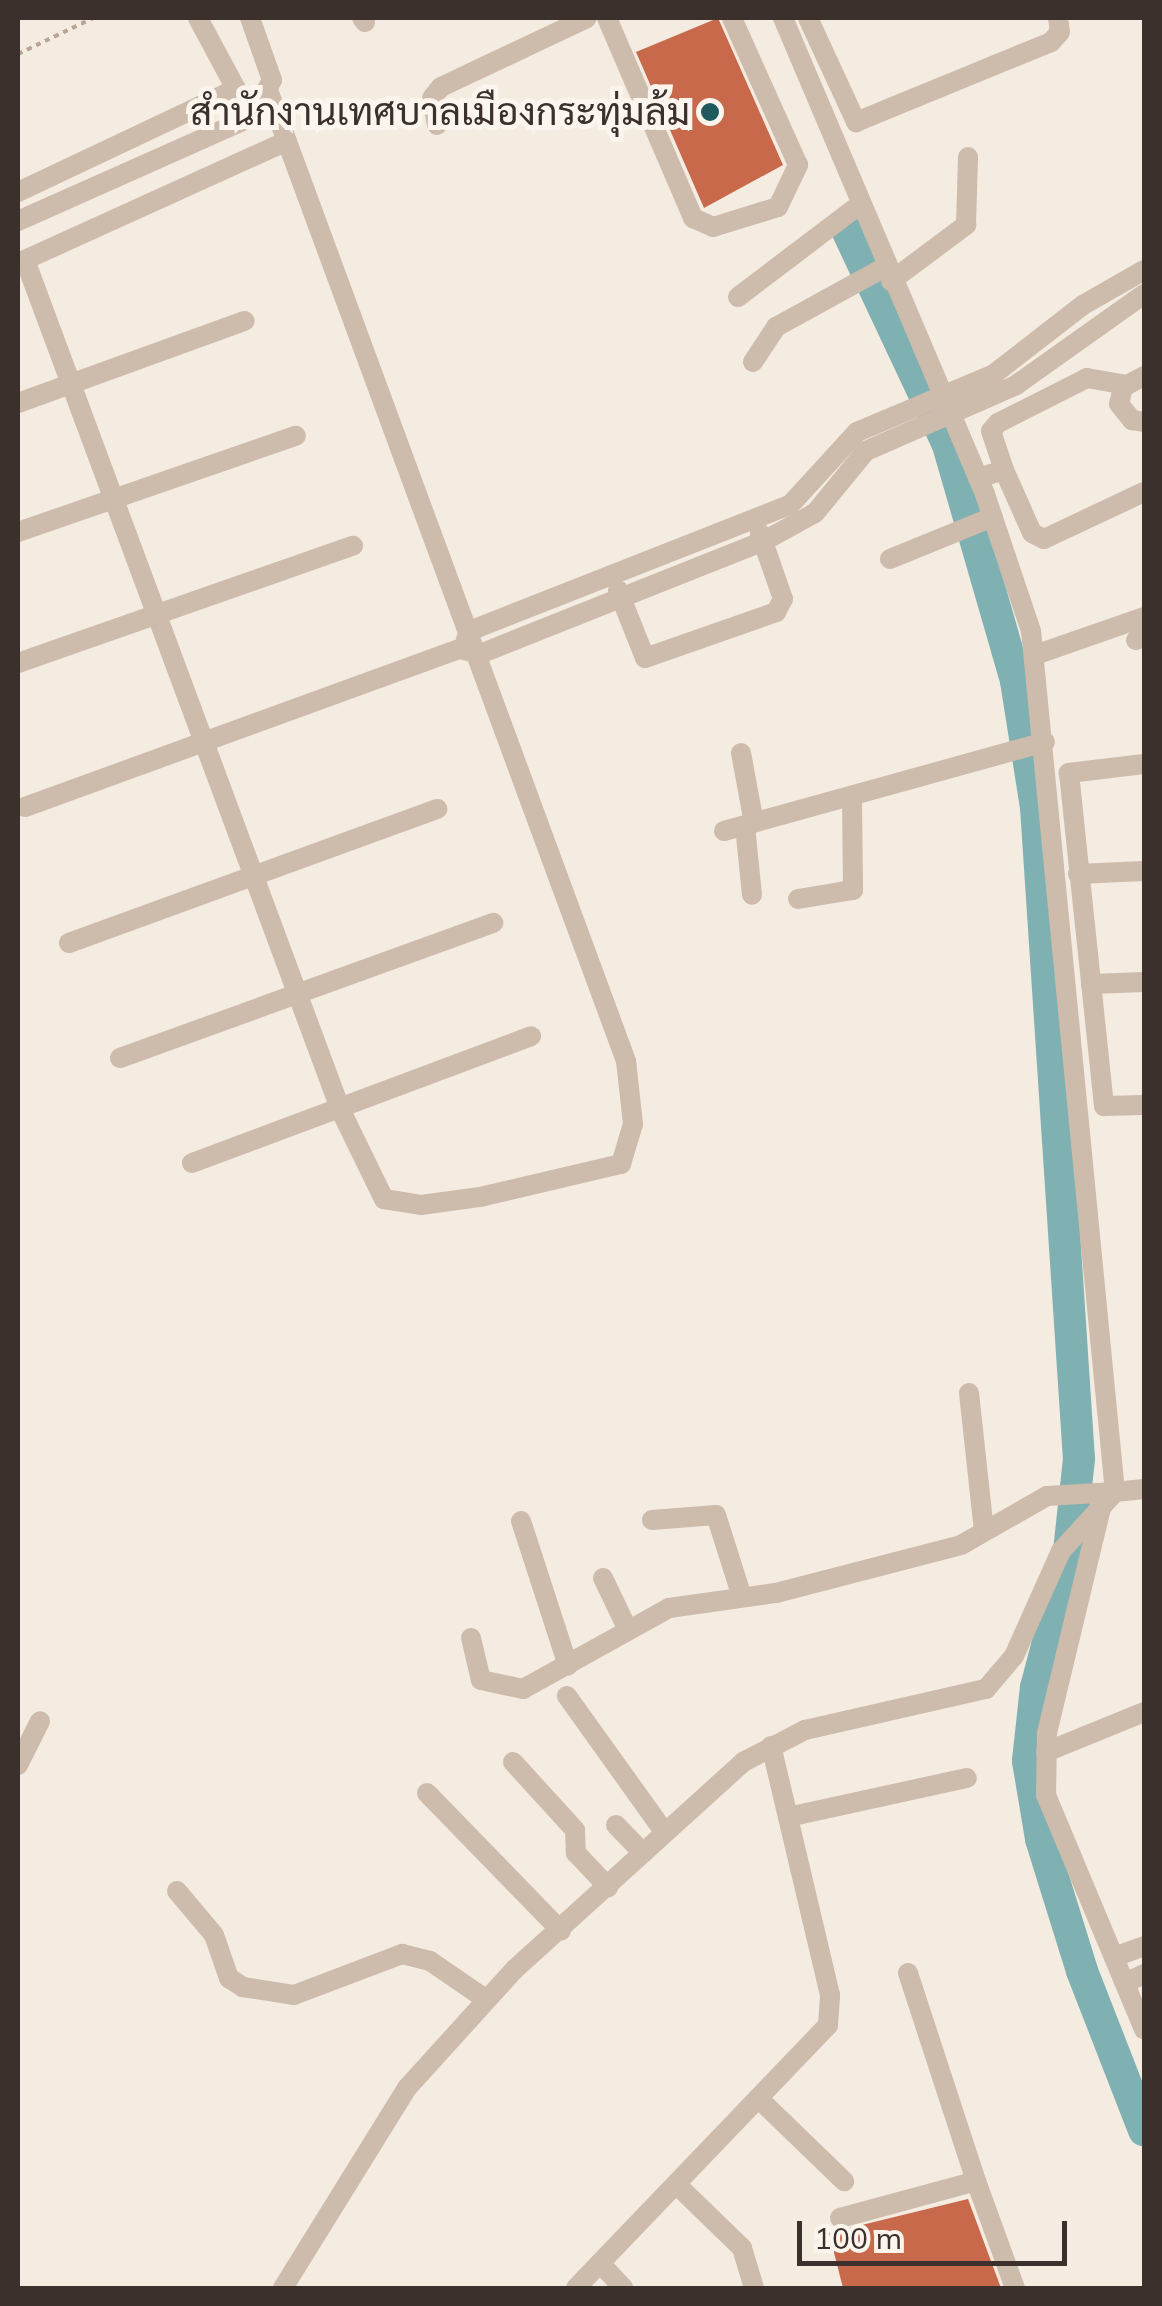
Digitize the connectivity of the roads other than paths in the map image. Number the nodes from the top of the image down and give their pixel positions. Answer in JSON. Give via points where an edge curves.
{"nodes":[{"id":1,"x":198,"y":18,"type":"edge"},
{"id":2,"x":250,"y":18,"type":"edge"},
{"id":3,"x":587,"y":18,"type":"edge"},
{"id":4,"x":607,"y":18,"type":"edge"},
{"id":5,"x":732,"y":18,"type":"edge"},
{"id":6,"x":783,"y":18,"type":"edge"},
{"id":7,"x":808,"y":18,"type":"edge"},
{"id":8,"x":1058,"y":18,"type":"edge"},
{"id":9,"x":236,"y":89,"type":"junction"},
{"id":10,"x":269,"y":94,"type":"junction"},
{"id":11,"x":252,"y":117,"type":"junction"},
{"id":12,"x":437,"y":125,"type":"dead end"},
{"id":13,"x":287,"y":141,"type":"junction"},
{"id":14,"x":968,"y":158,"type":"dead end"},
{"id":15,"x":18,"y":192,"type":"edge"},
{"id":16,"x":860,"y":205,"type":"junction"},
{"id":17,"x":18,"y":221,"type":"edge"},
{"id":18,"x":21,"y":262,"type":"edge"},
{"id":19,"x":1144,"y":270,"type":"edge"},
{"id":20,"x":877,"y":276,"type":"junction"},
{"id":21,"x":1144,"y":294,"type":"edge"},
{"id":22,"x":738,"y":298,"type":"dead end"},
{"id":23,"x":245,"y":321,"type":"dead end"},
{"id":24,"x":753,"y":362,"type":"dead end"},
{"id":25,"x":1136,"y":380,"type":"edge"},
{"id":26,"x":71,"y":383,"type":"junction"},
{"id":27,"x":940,"y":396,"type":"junction"},
{"id":28,"x":18,"y":403,"type":"edge"},
{"id":29,"x":948,"y":418,"type":"junction"},
{"id":30,"x":1144,"y":422,"type":"edge"},
{"id":31,"x":296,"y":436,"type":"dead end"},
{"id":32,"x":1004,"y":470,"type":"junction"},
{"id":33,"x":978,"y":478,"type":"junction"},
{"id":34,"x":1144,"y":492,"type":"edge"},
{"id":35,"x":114,"y":498,"type":"junction"},
{"id":36,"x":755,"y":522,"type":"junction"},
{"id":37,"x":977,"y":523,"type":"junction"},
{"id":38,"x":18,"y":532,"type":"edge"},
{"id":39,"x":764,"y":542,"type":"junction"},
{"id":40,"x":353,"y":546,"type":"dead end"},
{"id":41,"x":890,"y":560,"type":"dead end"},
{"id":42,"x":614,"y":578,"type":"junction"},
{"id":43,"x":622,"y":599,"type":"junction"},
{"id":44,"x":158,"y":614,"type":"junction"},
{"id":45,"x":1144,"y":617,"type":"edge"},
{"id":46,"x":472,"y":630,"type":"junction"},
{"id":47,"x":470,"y":652,"type":"junction"},
{"id":48,"x":1034,"y":655,"type":"junction"},
{"id":49,"x":18,"y":663,"type":"edge"},
{"id":50,"x":205,"y":742,"type":"junction"},
{"id":51,"x":1041,"y":744,"type":"junction"},
{"id":52,"x":741,"y":753,"type":"dead end"},
{"id":53,"x":1144,"y":764,"type":"edge"},
{"id":54,"x":852,"y":796,"type":"junction"},
{"id":55,"x":25,"y":807,"type":"dead end"},
{"id":56,"x":437,"y":809,"type":"dead end"},
{"id":57,"x":741,"y":827,"type":"junction"},
{"id":58,"x":1144,"y":871,"type":"edge"},
{"id":59,"x":1078,"y":874,"type":"junction"},
{"id":60,"x":255,"y":878,"type":"junction"},
{"id":61,"x":752,"y":895,"type":"dead end"},
{"id":62,"x":798,"y":898,"type":"dead end"},
{"id":63,"x":493,"y":922,"type":"dead end"},
{"id":64,"x":69,"y":943,"type":"dead end"},
{"id":65,"x":1144,"y":982,"type":"edge"},
{"id":66,"x":1091,"y":984,"type":"junction"},
{"id":67,"x":298,"y":994,"type":"junction"},
{"id":68,"x":531,"y":1036,"type":"dead end"},
{"id":69,"x":120,"y":1058,"type":"dead end"},
{"id":70,"x":1144,"y":1104,"type":"edge"},
{"id":71,"x":341,"y":1111,"type":"junction"},
{"id":72,"x":192,"y":1163,"type":"dead end"},
{"id":73,"x":969,"y":1393,"type":"dead end"},
{"id":74,"x":1144,"y":1489,"type":"edge"},
{"id":75,"x":1099,"y":1503,"type":"junction"},
{"id":76,"x":652,"y":1520,"type":"dead end"},
{"id":77,"x":520,"y":1521,"type":"dead end"},
{"id":78,"x":984,"y":1530,"type":"junction"},
{"id":79,"x":603,"y":1578,"type":"dead end"},
{"id":80,"x":742,"y":1597,"type":"junction"},
{"id":81,"x":626,"y":1626,"type":"junction"},
{"id":82,"x":472,"y":1638,"type":"dead end"},
{"id":83,"x":568,"y":1666,"type":"junction"},
{"id":84,"x":567,"y":1696,"type":"dead end"},
{"id":85,"x":1144,"y":1712,"type":"edge"},
{"id":86,"x":40,"y":1721,"type":"dead end"},
{"id":87,"x":772,"y":1746,"type":"junction"},
{"id":88,"x":1046,"y":1752,"type":"junction"},
{"id":89,"x":513,"y":1762,"type":"dead end"},
{"id":90,"x":18,"y":1764,"type":"edge"},
{"id":91,"x":967,"y":1778,"type":"dead end"},
{"id":92,"x":427,"y":1793,"type":"dead end"},
{"id":93,"x":788,"y":1817,"type":"junction"},
{"id":94,"x":616,"y":1825,"type":"dead end"},
{"id":95,"x":665,"y":1833,"type":"junction"},
{"id":96,"x":643,"y":1853,"type":"junction"},
{"id":97,"x":608,"y":1886,"type":"junction"},
{"id":98,"x":177,"y":1891,"type":"dead end"},
{"id":99,"x":560,"y":1931,"type":"junction"},
{"id":100,"x":1144,"y":1946,"type":"edge"},
{"id":101,"x":1114,"y":1956,"type":"junction"},
{"id":102,"x":908,"y":1973,"type":"dead end"},
{"id":103,"x":1135,"y":1978,"type":"edge"},
{"id":104,"x":484,"y":1998,"type":"junction"},
{"id":105,"x":1144,"y":2029,"type":"edge"},
{"id":106,"x":758,"y":2098,"type":"junction"},
{"id":107,"x":844,"y":2181,"type":"dead end"},
{"id":108,"x":976,"y":2181,"type":"junction"},
{"id":109,"x":676,"y":2184,"type":"junction"},
{"id":110,"x":840,"y":2218,"type":"dead end"},
{"id":111,"x":600,"y":2263,"type":"junction"},
{"id":112,"x":282,"y":2288,"type":"edge"},
{"id":113,"x":576,"y":2288,"type":"edge"},
{"id":114,"x":623,"y":2288,"type":"edge"},
{"id":115,"x":754,"y":2288,"type":"edge"},
{"id":116,"x":1015,"y":2288,"type":"edge"}],
"edges":[{"from":1,"to":9,"type":"street"},
{"from":2,"to":10,"type":"street","via":[[272,63]]},
{"from":3,"to":12,"type":"street","via":[[441,87],[432,98]]},
{"from":4,"to":5,"type":"street","via":[[693,218],[712,228],[778,207],[798,165]]},
{"from":6,"to":16,"type":"street"},
{"from":7,"to":8,"type":"street","via":[[856,122],[1051,42],[1060,32]]},
{"from":9,"to":11,"type":"street"},
{"from":9,"to":15,"type":"street"},
{"from":10,"to":11,"type":"street"},
{"from":10,"to":13,"type":"street"},
{"from":11,"to":17,"type":"street"},
{"from":13,"to":18,"type":"street"},
{"from":13,"to":46,"type":"street"},
{"from":14,"to":20,"type":"street","via":[[966,225]]},
{"from":16,"to":20,"type":"street"},
{"from":16,"to":22,"type":"street"},
{"from":18,"to":26,"type":"street"},
{"from":19,"to":27,"type":"street","via":[[1083,304],[1022,358]]},
{"from":20,"to":24,"type":"street","via":[[776,327]]},
{"from":20,"to":27,"type":"street"},
{"from":21,"to":29,"type":"street","via":[[1048,365]]},
{"from":23,"to":26,"type":"street"},
{"from":25,"to":30,"type":"street","via":[[1119,404],[1132,420]]},
{"from":25,"to":32,"type":"street","via":[[1087,378],[998,423],[991,431]]},
{"from":26,"to":28,"type":"street"},
{"from":26,"to":35,"type":"street"},
{"from":27,"to":29,"type":"street"},
{"from":27,"to":36,"type":"street","via":[[857,432],[802,496]]},
{"from":29,"to":33,"type":"street"},
{"from":29,"to":39,"type":"street","via":[[866,450],[815,513]]},
{"from":31,"to":35,"type":"street"},
{"from":32,"to":33,"type":"street"},
{"from":32,"to":34,"type":"street","via":[[1032,533],[1044,539]]},
{"from":33,"to":37,"type":"street"},
{"from":35,"to":38,"type":"street"},
{"from":35,"to":44,"type":"street"},
{"from":36,"to":39,"type":"street"},
{"from":36,"to":42,"type":"street"},
{"from":37,"to":41,"type":"street"},
{"from":37,"to":48,"type":"street"},
{"from":39,"to":43,"type":"street"},
{"from":39,"to":43,"type":"street","via":[[783,599],[776,612],[645,658]]},
{"from":40,"to":44,"type":"street"},
{"from":42,"to":43,"type":"street"},
{"from":42,"to":46,"type":"street"},
{"from":43,"to":47,"type":"street"},
{"from":44,"to":49,"type":"street"},
{"from":44,"to":50,"type":"street"},
{"from":45,"to":48,"type":"street"},
{"from":46,"to":47,"type":"street"},
{"from":47,"to":50,"type":"street"},
{"from":47,"to":71,"type":"street","via":[[626,1061],[631,1145],[620,1164],[480,1197],[392,1204]]},
{"from":48,"to":51,"type":"street"},
{"from":50,"to":55,"type":"street"},
{"from":50,"to":60,"type":"street"},
{"from":51,"to":54,"type":"street"},
{"from":51,"to":75,"type":"street"},
{"from":52,"to":57,"type":"street"},
{"from":53,"to":59,"type":"street","via":[[1069,773]]},
{"from":54,"to":57,"type":"street"},
{"from":54,"to":62,"type":"street","via":[[853,890]]},
{"from":56,"to":60,"type":"street"},
{"from":57,"to":61,"type":"street"},
{"from":58,"to":59,"type":"street"},
{"from":59,"to":66,"type":"street"},
{"from":60,"to":64,"type":"street"},
{"from":60,"to":67,"type":"street"},
{"from":63,"to":67,"type":"street"},
{"from":65,"to":66,"type":"street"},
{"from":66,"to":70,"type":"street","via":[[1104,1106]]},
{"from":67,"to":69,"type":"street"},
{"from":67,"to":71,"type":"street"},
{"from":68,"to":71,"type":"street"},
{"from":71,"to":72,"type":"street"},
{"from":73,"to":78,"type":"street"},
{"from":74,"to":75,"type":"street"},
{"from":75,"to":78,"type":"street","via":[[1065,1494],[1028,1502]]},
{"from":75,"to":87,"type":"street","via":[[1061,1551],[1014,1656],[986,1689],[805,1730]]},
{"from":75,"to":88,"type":"street"},
{"from":76,"to":80,"type":"street","via":[[716,1515]]},
{"from":77,"to":83,"type":"street"},
{"from":78,"to":80,"type":"street","via":[[961,1545]]},
{"from":79,"to":81,"type":"street"},
{"from":80,"to":81,"type":"street","via":[[669,1608]]},
{"from":81,"to":83,"type":"street"},
{"from":82,"to":83,"type":"street","via":[[478,1676],[494,1687],[524,1689]]},
{"from":84,"to":95,"type":"street"},
{"from":85,"to":88,"type":"street"},
{"from":86,"to":90,"type":"street"},
{"from":87,"to":93,"type":"street"},
{"from":87,"to":95,"type":"street"},
{"from":88,"to":101,"type":"street","via":[[1046,1795]]},
{"from":89,"to":97,"type":"street","via":[[574,1830],[576,1853]]},
{"from":91,"to":93,"type":"street"},
{"from":92,"to":99,"type":"street"},
{"from":93,"to":106,"type":"street","via":[[831,2012]]},
{"from":94,"to":96,"type":"street"},
{"from":95,"to":96,"type":"street"},
{"from":96,"to":97,"type":"street"},
{"from":97,"to":99,"type":"street"},
{"from":98,"to":104,"type":"street","via":[[214,1935],[229,1978],[243,1987],[294,1994],[402,1954],[430,1961]]},
{"from":99,"to":104,"type":"street"},
{"from":100,"to":101,"type":"street"},
{"from":101,"to":103,"type":"street"},
{"from":102,"to":108,"type":"street"},
{"from":103,"to":105,"type":"street"},
{"from":104,"to":112,"type":"street","via":[[358,2155]]},
{"from":106,"to":107,"type":"street"},
{"from":106,"to":109,"type":"street"},
{"from":108,"to":110,"type":"street"},
{"from":108,"to":116,"type":"street"},
{"from":109,"to":111,"type":"street"},
{"from":109,"to":115,"type":"street","via":[[742,2248]]},
{"from":111,"to":113,"type":"street"},
{"from":111,"to":114,"type":"street"}]}
